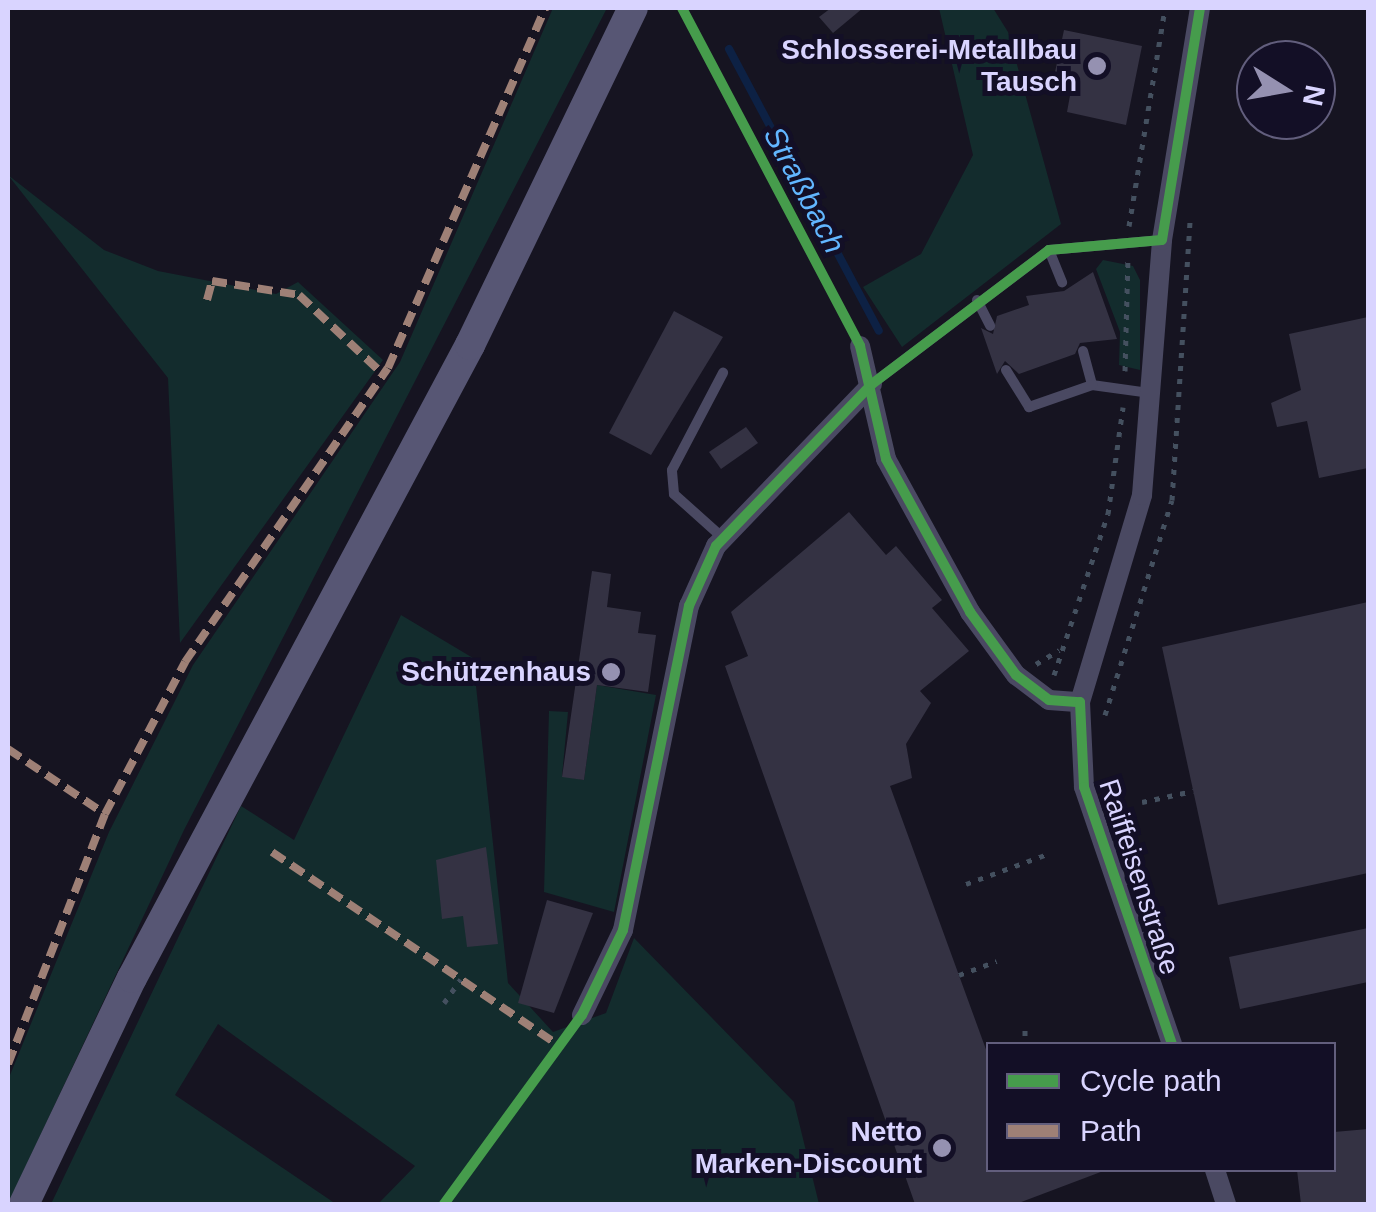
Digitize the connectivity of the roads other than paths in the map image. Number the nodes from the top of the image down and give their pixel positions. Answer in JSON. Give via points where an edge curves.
{"nodes":[{"id":1,"x":633,"y":8,"type":"edge"},
{"id":2,"x":1200,"y":8,"type":"edge"},
{"id":3,"x":1162,"y":240,"type":"junction"},
{"id":4,"x":1049,"y":250,"type":"junction"},
{"id":5,"x":1062,"y":283,"type":"dead end"},
{"id":6,"x":978,"y":300,"type":"junction"},
{"id":7,"x":990,"y":326,"type":"dead end"},
{"id":8,"x":860,"y":346,"type":"dead end"},
{"id":9,"x":1082,"y":352,"type":"dead end"},
{"id":10,"x":1006,"y":370,"type":"dead end"},
{"id":11,"x":723,"y":372,"type":"dead end"},
{"id":12,"x":872,"y":384,"type":"junction"},
{"id":13,"x":1092,"y":386,"type":"junction"},
{"id":14,"x":1154,"y":393,"type":"junction"},
{"id":15,"x":723,"y":538,"type":"junction"},
{"id":16,"x":1080,"y":702,"type":"junction"},
{"id":17,"x":582,"y":1016,"type":"dead end"},
{"id":18,"x":1171,"y":1042,"type":"edge"},
{"id":19,"x":1216,"y":1172,"type":"edge"},
{"id":20,"x":24,"y":1204,"type":"edge"},
{"id":21,"x":1226,"y":1204,"type":"edge"}],
"edges":[{"from":1,"to":20,"type":"main road","via":[[470,345],[132,978]]},
{"from":2,"to":3,"type":"street","name":"Raiffeisenstraße"},
{"from":3,"to":4,"type":"lane"},
{"from":3,"to":14,"type":"street","name":"Raiffeisenstraße"},
{"from":4,"to":5,"type":"lane"},
{"from":4,"to":6,"type":"lane"},
{"from":6,"to":7,"type":"lane"},
{"from":6,"to":12,"type":"lane"},
{"from":8,"to":12,"type":"street"},
{"from":9,"to":13,"type":"lane"},
{"from":10,"to":13,"type":"lane","via":[[1029,407]]},
{"from":11,"to":15,"type":"lane","via":[[672,470],[674,494]]},
{"from":12,"to":15,"type":"street"},
{"from":12,"to":16,"type":"street","via":[[886,459],[970,612],[1016,675],[1049,700]]},
{"from":13,"to":14,"type":"lane"},
{"from":14,"to":16,"type":"street","name":"Raiffeisenstraße","via":[[1142,495]]},
{"from":15,"to":17,"type":"street","via":[[689,606],[623,930]]},
{"from":16,"to":18,"type":"street","name":"Raiffeisenstraße","via":[[1084,787]]},
{"from":19,"to":21,"type":"street"}]}
